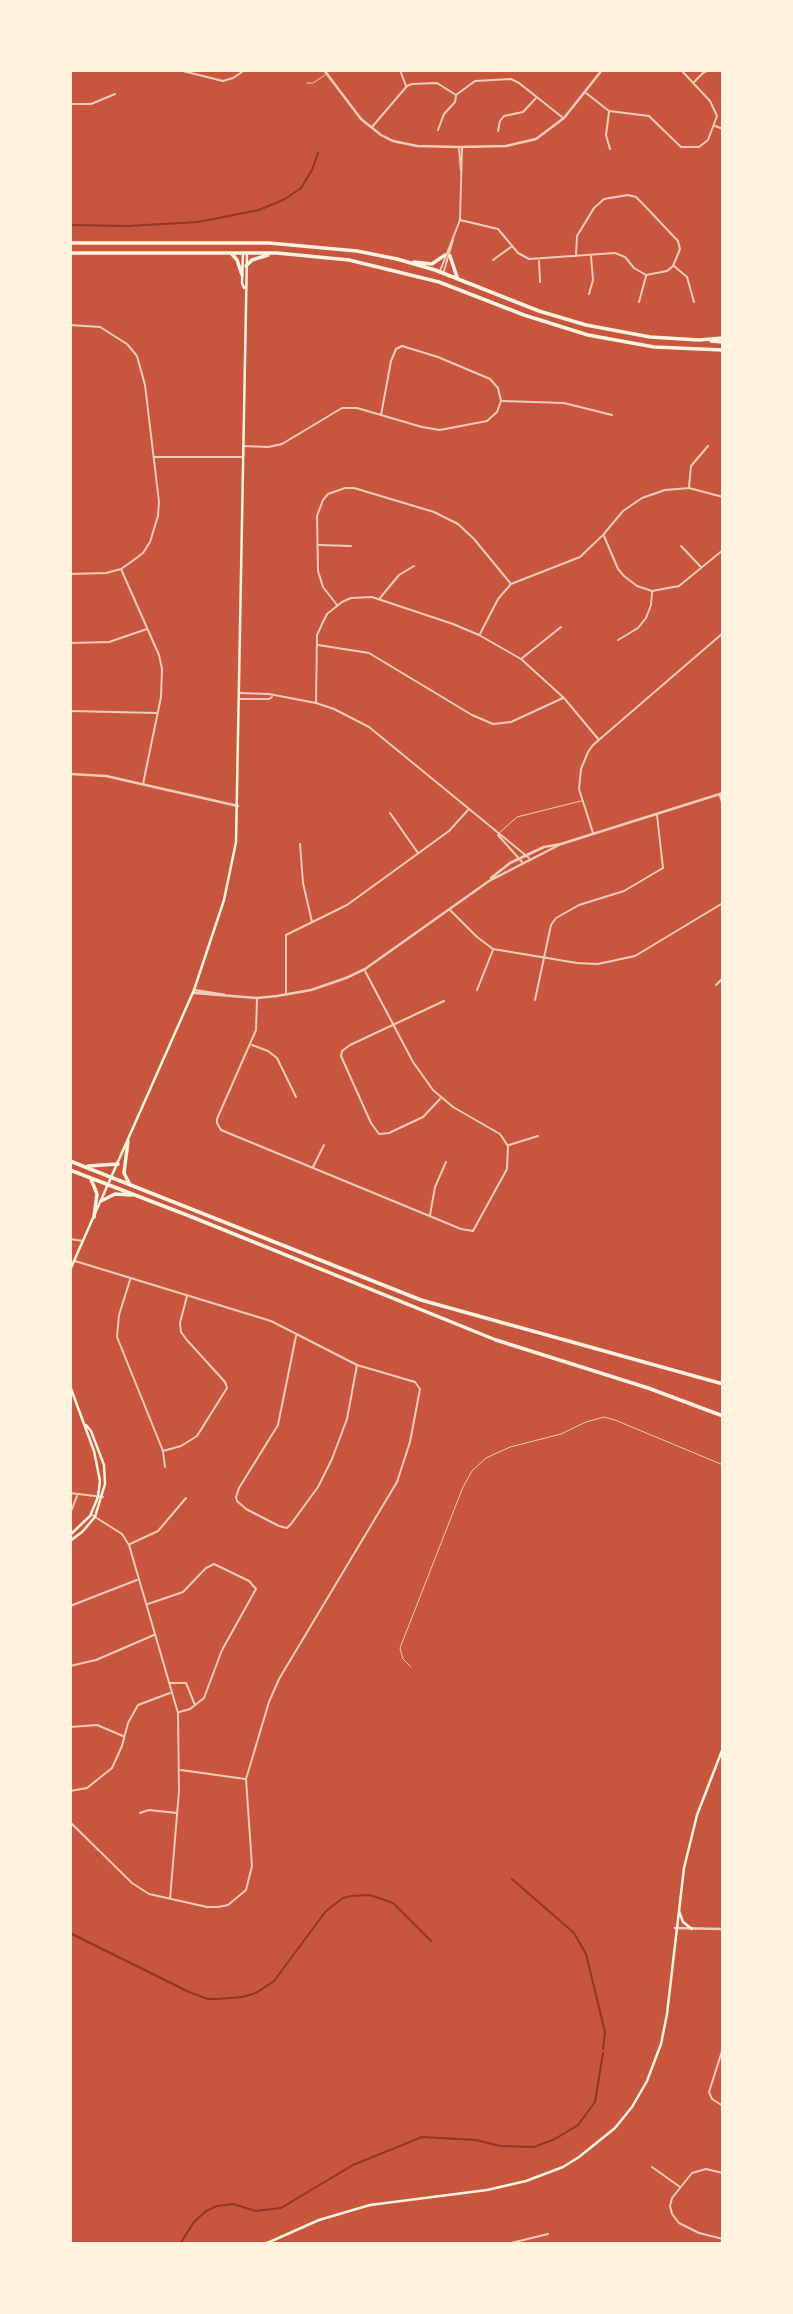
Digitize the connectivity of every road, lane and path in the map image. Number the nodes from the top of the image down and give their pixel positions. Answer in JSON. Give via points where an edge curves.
{"nodes":[{"id":1,"x":179,"y":70,"type":"edge"},
{"id":2,"x":245,"y":70,"type":"edge"},
{"id":3,"x":324,"y":70,"type":"edge"},
{"id":4,"x":400,"y":70,"type":"edge"},
{"id":5,"x":602,"y":70,"type":"edge"},
{"id":6,"x":681,"y":70,"type":"edge"},
{"id":7,"x":709,"y":70,"type":"edge"},
{"id":8,"x":327,"y":74,"type":"junction"},
{"id":9,"x":306,"y":83,"type":"dead end"},
{"id":10,"x":694,"y":83,"type":"junction"},
{"id":11,"x":407,"y":86,"type":"junction"},
{"id":12,"x":585,"y":92,"type":"junction"},
{"id":13,"x":115,"y":94,"type":"dead end"},
{"id":14,"x":456,"y":95,"type":"junction"},
{"id":15,"x":537,"y":97,"type":"junction"},
{"id":16,"x":70,"y":104,"type":"edge"},
{"id":17,"x":610,"y":111,"type":"junction"},
{"id":18,"x":564,"y":118,"type":"junction"},
{"id":19,"x":714,"y":126,"type":"junction"},
{"id":20,"x":372,"y":128,"type":"junction"},
{"id":21,"x":438,"y":130,"type":"dead end"},
{"id":22,"x":723,"y":130,"type":"edge"},
{"id":23,"x":498,"y":131,"type":"dead end"},
{"id":24,"x":461,"y":146,"type":"junction"},
{"id":25,"x":610,"y":149,"type":"dead end"},
{"id":26,"x":460,"y":218,"type":"junction"},
{"id":27,"x":70,"y":243,"type":"edge"},
{"id":28,"x":245,"y":243,"type":"junction"},
{"id":29,"x":512,"y":246,"type":"junction"},
{"id":30,"x":70,"y":253,"type":"edge"},
{"id":31,"x":228,"y":253,"type":"junction"},
{"id":32,"x":245,"y":253,"type":"junction"},
{"id":33,"x":277,"y":253,"type":"junction"},
{"id":34,"x":591,"y":255,"type":"junction"},
{"id":35,"x":447,"y":256,"type":"junction"},
{"id":36,"x":576,"y":256,"type":"junction"},
{"id":37,"x":493,"y":260,"type":"dead end"},
{"id":38,"x":539,"y":260,"type":"junction"},
{"id":39,"x":409,"y":262,"type":"junction"},
{"id":40,"x":246,"y":266,"type":"junction"},
{"id":41,"x":673,"y":266,"type":"junction"},
{"id":42,"x":441,"y":272,"type":"junction"},
{"id":43,"x":242,"y":275,"type":"junction"},
{"id":44,"x":646,"y":275,"type":"junction"},
{"id":45,"x":458,"y":279,"type":"junction"},
{"id":46,"x":438,"y":281,"type":"junction"},
{"id":47,"x":540,"y":282,"type":"dead end"},
{"id":48,"x":244,"y":288,"type":"junction"},
{"id":49,"x":589,"y":294,"type":"dead end"},
{"id":50,"x":639,"y":302,"type":"dead end"},
{"id":51,"x":694,"y":302,"type":"dead end"},
{"id":52,"x":70,"y":325,"type":"edge"},
{"id":53,"x":723,"y":340,"type":"edge"},
{"id":54,"x":723,"y":350,"type":"edge"},
{"id":55,"x":501,"y":401,"type":"junction"},
{"id":56,"x":381,"y":415,"type":"junction"},
{"id":57,"x":612,"y":415,"type":"dead end"},
{"id":58,"x":242,"y":446,"type":"junction"},
{"id":59,"x":708,"y":446,"type":"dead end"},
{"id":60,"x":154,"y":457,"type":"junction"},
{"id":61,"x":242,"y":457,"type":"junction"},
{"id":62,"x":689,"y":488,"type":"junction"},
{"id":63,"x":723,"y":497,"type":"edge"},
{"id":64,"x":603,"y":535,"type":"junction"},
{"id":65,"x":317,"y":545,"type":"junction"},
{"id":66,"x":351,"y":546,"type":"dead end"},
{"id":67,"x":681,"y":546,"type":"dead end"},
{"id":68,"x":723,"y":550,"type":"edge"},
{"id":69,"x":414,"y":566,"type":"dead end"},
{"id":70,"x":701,"y":568,"type":"junction"},
{"id":71,"x":121,"y":569,"type":"junction"},
{"id":72,"x":70,"y":574,"type":"edge"},
{"id":73,"x":510,"y":584,"type":"junction"},
{"id":74,"x":652,"y":591,"type":"junction"},
{"id":75,"x":379,"y":599,"type":"junction"},
{"id":76,"x":337,"y":605,"type":"junction"},
{"id":77,"x":561,"y":627,"type":"dead end"},
{"id":78,"x":148,"y":629,"type":"junction"},
{"id":79,"x":723,"y":633,"type":"edge"},
{"id":80,"x":480,"y":635,"type":"junction"},
{"id":81,"x":618,"y":640,"type":"dead end"},
{"id":82,"x":70,"y":643,"type":"edge"},
{"id":83,"x":316,"y":645,"type":"junction"},
{"id":84,"x":520,"y":659,"type":"junction"},
{"id":85,"x":239,"y":692,"type":"junction"},
{"id":86,"x":273,"y":696,"type":"junction"},
{"id":87,"x":564,"y":698,"type":"junction"},
{"id":88,"x":239,"y":699,"type":"junction"},
{"id":89,"x":316,"y":704,"type":"junction"},
{"id":90,"x":70,"y":711,"type":"edge"},
{"id":91,"x":158,"y":713,"type":"junction"},
{"id":92,"x":600,"y":740,"type":"junction"},
{"id":93,"x":70,"y":774,"type":"edge"},
{"id":94,"x":143,"y":785,"type":"junction"},
{"id":95,"x":721,"y":794,"type":"edge"},
{"id":96,"x":581,"y":801,"type":"junction"},
{"id":97,"x":723,"y":805,"type":"edge"},
{"id":98,"x":238,"y":806,"type":"junction"},
{"id":99,"x":468,"y":810,"type":"junction"},
{"id":100,"x":390,"y":813,"type":"dead end"},
{"id":101,"x":657,"y":814,"type":"junction"},
{"id":102,"x":498,"y":834,"type":"junction"},
{"id":103,"x":593,"y":834,"type":"junction"},
{"id":104,"x":300,"y":844,"type":"dead end"},
{"id":105,"x":561,"y":844,"type":"junction"},
{"id":106,"x":418,"y":854,"type":"junction"},
{"id":107,"x":526,"y":854,"type":"junction"},
{"id":108,"x":519,"y":858,"type":"junction"},
{"id":109,"x":530,"y":859,"type":"junction"},
{"id":110,"x":523,"y":863,"type":"junction"},
{"id":111,"x":489,"y":881,"type":"junction"},
{"id":112,"x":723,"y":903,"type":"edge"},
{"id":113,"x":449,"y":909,"type":"junction"},
{"id":114,"x":312,"y":923,"type":"junction"},
{"id":115,"x":493,"y":949,"type":"junction"},
{"id":116,"x":545,"y":958,"type":"junction"},
{"id":117,"x":365,"y":969,"type":"junction"},
{"id":118,"x":723,"y":978,"type":"edge"},
{"id":119,"x":716,"y":985,"type":"dead end"},
{"id":120,"x":477,"y":990,"type":"dead end"},
{"id":121,"x":194,"y":991,"type":"junction"},
{"id":122,"x":286,"y":995,"type":"junction"},
{"id":123,"x":257,"y":998,"type":"junction"},
{"id":124,"x":444,"y":1000,"type":"dead end"},
{"id":125,"x":536,"y":1000,"type":"dead end"},
{"id":126,"x":393,"y":1023,"type":"junction"},
{"id":127,"x":251,"y":1044,"type":"junction"},
{"id":128,"x":296,"y":1097,"type":"dead end"},
{"id":129,"x":441,"y":1098,"type":"junction"},
{"id":130,"x":538,"y":1136,"type":"dead end"},
{"id":131,"x":128,"y":1141,"type":"junction"},
{"id":132,"x":324,"y":1145,"type":"dead end"},
{"id":133,"x":508,"y":1146,"type":"junction"},
{"id":134,"x":70,"y":1161,"type":"edge"},
{"id":135,"x":446,"y":1162,"type":"dead end"},
{"id":136,"x":118,"y":1164,"type":"junction"},
{"id":137,"x":79,"y":1165,"type":"junction"},
{"id":138,"x":313,"y":1168,"type":"junction"},
{"id":139,"x":70,"y":1170,"type":"edge"},
{"id":140,"x":112,"y":1177,"type":"junction"},
{"id":141,"x":89,"y":1178,"type":"junction"},
{"id":142,"x":131,"y":1184,"type":"junction"},
{"id":143,"x":109,"y":1185,"type":"junction"},
{"id":144,"x":137,"y":1196,"type":"junction"},
{"id":145,"x":101,"y":1201,"type":"junction"},
{"id":146,"x":430,"y":1216,"type":"junction"},
{"id":147,"x":94,"y":1217,"type":"junction"},
{"id":148,"x":70,"y":1239,"type":"edge"},
{"id":149,"x":83,"y":1241,"type":"junction"},
{"id":150,"x":74,"y":1261,"type":"junction"},
{"id":151,"x":70,"y":1270,"type":"edge"},
{"id":152,"x":131,"y":1279,"type":"junction"},
{"id":153,"x":187,"y":1295,"type":"junction"},
{"id":154,"x":296,"y":1335,"type":"junction"},
{"id":155,"x":357,"y":1365,"type":"junction"},
{"id":156,"x":723,"y":1384,"type":"edge"},
{"id":157,"x":70,"y":1386,"type":"edge"},
{"id":158,"x":723,"y":1416,"type":"edge"},
{"id":159,"x":163,"y":1451,"type":"junction"},
{"id":160,"x":723,"y":1465,"type":"edge"},
{"id":161,"x":165,"y":1467,"type":"dead end"},
{"id":162,"x":70,"y":1493,"type":"edge"},
{"id":163,"x":78,"y":1495,"type":"junction"},
{"id":164,"x":100,"y":1497,"type":"junction"},
{"id":165,"x":186,"y":1498,"type":"dead end"},
{"id":166,"x":70,"y":1514,"type":"edge"},
{"id":167,"x":91,"y":1514,"type":"junction"},
{"id":168,"x":95,"y":1517,"type":"junction"},
{"id":169,"x":70,"y":1535,"type":"edge"},
{"id":170,"x":70,"y":1541,"type":"edge"},
{"id":171,"x":129,"y":1545,"type":"junction"},
{"id":172,"x":139,"y":1579,"type":"junction"},
{"id":173,"x":146,"y":1605,"type":"junction"},
{"id":174,"x":70,"y":1606,"type":"edge"},
{"id":175,"x":155,"y":1634,"type":"junction"},
{"id":176,"x":70,"y":1666,"type":"edge"},
{"id":177,"x":411,"y":1667,"type":"dead end"},
{"id":178,"x":169,"y":1683,"type":"junction"},
{"id":179,"x":172,"y":1692,"type":"junction"},
{"id":180,"x":195,"y":1706,"type":"junction"},
{"id":181,"x":178,"y":1713,"type":"junction"},
{"id":182,"x":70,"y":1727,"type":"edge"},
{"id":183,"x":124,"y":1737,"type":"junction"},
{"id":184,"x":723,"y":1748,"type":"edge"},
{"id":185,"x":180,"y":1769,"type":"junction"},
{"id":186,"x":246,"y":1779,"type":"junction"},
{"id":187,"x":70,"y":1791,"type":"edge"},
{"id":188,"x":139,"y":1813,"type":"dead end"},
{"id":189,"x":178,"y":1813,"type":"junction"},
{"id":190,"x":70,"y":1822,"type":"edge"},
{"id":191,"x":170,"y":1899,"type":"junction"},
{"id":192,"x":678,"y":1908,"type":"junction"},
{"id":193,"x":675,"y":1928,"type":"junction"},
{"id":194,"x":692,"y":1928,"type":"junction"},
{"id":195,"x":723,"y":1929,"type":"edge"},
{"id":196,"x":723,"y":2049,"type":"edge"},
{"id":197,"x":723,"y":2106,"type":"edge"},
{"id":198,"x":652,"y":2167,"type":"dead end"},
{"id":199,"x":723,"y":2173,"type":"edge"},
{"id":200,"x":680,"y":2188,"type":"junction"},
{"id":201,"x":548,"y":2234,"type":"dead end"},
{"id":202,"x":723,"y":2239,"type":"edge"},
{"id":203,"x":265,"y":2244,"type":"edge"},
{"id":204,"x":507,"y":2244,"type":"edge"}],
"edges":[{"from":1,"to":2,"type":"street","via":[[223,81]]},
{"from":3,"to":8,"type":"street"},
{"from":4,"to":11,"type":"street"},
{"from":5,"to":12,"type":"street"},
{"from":6,"to":10,"type":"street"},
{"from":7,"to":10,"type":"street"},
{"from":8,"to":9,"type":"lane"},
{"from":8,"to":20,"type":"street"},
{"from":10,"to":19,"type":"street","via":[[715,107]]},
{"from":11,"to":14,"type":"street","via":[[438,83]]},
{"from":11,"to":20,"type":"street"},
{"from":12,"to":17,"type":"street"},
{"from":12,"to":18,"type":"street"},
{"from":13,"to":16,"type":"street","via":[[91,104]]},
{"from":14,"to":15,"type":"street","via":[[475,81],[511,79]]},
{"from":14,"to":21,"type":"street"},
{"from":15,"to":18,"type":"street"},
{"from":15,"to":23,"type":"street","via":[[523,112],[504,116]]},
{"from":17,"to":19,"type":"street","via":[[649,116],[681,147],[704,144]]},
{"from":17,"to":25,"type":"street"},
{"from":18,"to":24,"type":"street","via":[[526,143]]},
{"from":19,"to":22,"type":"street"},
{"from":20,"to":24,"type":"street","via":[[404,144]]},
{"from":24,"to":26,"type":"street"},
{"from":26,"to":29,"type":"street","via":[[498,229]]},
{"from":26,"to":35,"type":"street"},
{"from":27,"to":28,"type":"main road"},
{"from":28,"to":32,"type":"main road"},
{"from":28,"to":39,"type":"main road","via":[[322,246]]},
{"from":29,"to":37,"type":"street"},
{"from":29,"to":38,"type":"street","via":[[523,257]]},
{"from":30,"to":31,"type":"main road"},
{"from":31,"to":32,"type":"main road"},
{"from":31,"to":43,"type":"main road","via":[[237,260]]},
{"from":32,"to":33,"type":"main road"},
{"from":32,"to":40,"type":"main road"},
{"from":32,"to":43,"type":"main road"},
{"from":33,"to":40,"type":"main road"},
{"from":33,"to":46,"type":"main road","via":[[349,260]]},
{"from":34,"to":36,"type":"street"},
{"from":34,"to":44,"type":"street","via":[[615,253]]},
{"from":34,"to":49,"type":"street"},
{"from":35,"to":39,"type":"main road","via":[[432,264]]},
{"from":35,"to":42,"type":"street"},
{"from":35,"to":45,"type":"main road"},
{"from":36,"to":38,"type":"street"},
{"from":36,"to":41,"type":"street","via":[[578,236],[594,208],[604,199],[628,195],[636,197],[678,241],[680,249]]},
{"from":38,"to":47,"type":"street"},
{"from":39,"to":42,"type":"main road"},
{"from":40,"to":48,"type":"main road"},
{"from":41,"to":44,"type":"street"},
{"from":41,"to":51,"type":"street","via":[[686,274]]},
{"from":42,"to":45,"type":"main road"},
{"from":42,"to":46,"type":"main road"},
{"from":43,"to":48,"type":"main road"},
{"from":44,"to":50,"type":"street"},
{"from":45,"to":53,"type":"main road","via":[[577,322],[636,335]]},
{"from":46,"to":54,"type":"main road","via":[[570,330],[639,345]]},
{"from":48,"to":58,"type":"main road"},
{"from":52,"to":60,"type":"street","via":[[100,327],[127,344],[136,356],[145,385]]},
{"from":55,"to":56,"type":"street","via":[[486,421],[440,430]]},
{"from":55,"to":56,"type":"street","via":[[490,379],[398,346]]},
{"from":55,"to":57,"type":"street","via":[[564,402]]},
{"from":56,"to":58,"type":"street","via":[[342,408],[282,444]]},
{"from":58,"to":61,"type":"main road"},
{"from":59,"to":62,"type":"street","via":[[691,466]]},
{"from":60,"to":61,"type":"street"},
{"from":60,"to":71,"type":"street","via":[[159,502],[155,529],[143,553]]},
{"from":61,"to":85,"type":"main road"},
{"from":62,"to":63,"type":"street"},
{"from":62,"to":64,"type":"street","via":[[642,498]]},
{"from":64,"to":73,"type":"street","via":[[580,556]]},
{"from":64,"to":74,"type":"street","via":[[624,576]]},
{"from":65,"to":66,"type":"street"},
{"from":65,"to":73,"type":"street","via":[[317,516],[323,500],[335,490],[354,488],[458,524]]},
{"from":65,"to":76,"type":"street","via":[[320,579]]},
{"from":67,"to":70,"type":"street"},
{"from":68,"to":70,"type":"street"},
{"from":69,"to":75,"type":"street","via":[[399,575]]},
{"from":70,"to":74,"type":"street","via":[[679,586]]},
{"from":71,"to":72,"type":"street"},
{"from":71,"to":78,"type":"street"},
{"from":73,"to":80,"type":"street"},
{"from":74,"to":81,"type":"street","via":[[644,621]]},
{"from":75,"to":76,"type":"street","via":[[351,598]]},
{"from":75,"to":80,"type":"street"},
{"from":76,"to":83,"type":"street","via":[[323,622]]},
{"from":77,"to":84,"type":"street"},
{"from":78,"to":82,"type":"street","via":[[109,642]]},
{"from":78,"to":91,"type":"street","via":[[162,669]]},
{"from":79,"to":92,"type":"street"},
{"from":80,"to":84,"type":"street"},
{"from":83,"to":87,"type":"street","via":[[369,653],[493,724],[511,722]]},
{"from":83,"to":89,"type":"street"},
{"from":84,"to":87,"type":"street"},
{"from":85,"to":86,"type":"street"},
{"from":85,"to":88,"type":"main road"},
{"from":86,"to":88,"type":"street"},
{"from":86,"to":89,"type":"street"},
{"from":87,"to":92,"type":"street"},
{"from":88,"to":98,"type":"main road"},
{"from":89,"to":99,"type":"street","via":[[369,727]]},
{"from":90,"to":91,"type":"street"},
{"from":91,"to":94,"type":"street"},
{"from":92,"to":96,"type":"street","via":[[588,752],[579,777]]},
{"from":93,"to":94,"type":"street"},
{"from":94,"to":98,"type":"street"},
{"from":95,"to":97,"type":"street"},
{"from":95,"to":101,"type":"street"},
{"from":96,"to":102,"type":"lane","via":[[517,817]]},
{"from":96,"to":103,"type":"street"},
{"from":98,"to":121,"type":"main road","via":[[224,900]]},
{"from":99,"to":102,"type":"street"},
{"from":99,"to":106,"type":"street"},
{"from":100,"to":106,"type":"street"},
{"from":101,"to":103,"type":"street"},
{"from":101,"to":116,"type":"street","via":[[663,868],[624,891],[559,915],[551,925]]},
{"from":102,"to":107,"type":"street"},
{"from":102,"to":108,"type":"street"},
{"from":103,"to":105,"type":"street"},
{"from":104,"to":114,"type":"street"},
{"from":105,"to":107,"type":"street"},
{"from":105,"to":109,"type":"street"},
{"from":106,"to":114,"type":"street","via":[[347,905]]},
{"from":107,"to":108,"type":"street"},
{"from":107,"to":109,"type":"street"},
{"from":108,"to":110,"type":"street"},
{"from":108,"to":111,"type":"street"},
{"from":109,"to":110,"type":"street"},
{"from":110,"to":111,"type":"street"},
{"from":111,"to":113,"type":"street"},
{"from":112,"to":116,"type":"street","via":[[627,959],[598,964]]},
{"from":113,"to":115,"type":"street"},
{"from":113,"to":117,"type":"street"},
{"from":114,"to":122,"type":"street","via":[[286,934]]},
{"from":115,"to":116,"type":"street"},
{"from":115,"to":120,"type":"street"},
{"from":116,"to":125,"type":"street"},
{"from":117,"to":122,"type":"street"},
{"from":117,"to":126,"type":"street"},
{"from":118,"to":119,"type":"street"},
{"from":121,"to":123,"type":"street"},
{"from":121,"to":131,"type":"main road"},
{"from":122,"to":123,"type":"street"},
{"from":123,"to":127,"type":"street"},
{"from":124,"to":126,"type":"street"},
{"from":126,"to":129,"type":"street","via":[[420,1073]]},
{"from":126,"to":129,"type":"street","via":[[342,1051],[342,1062],[375,1130],[384,1134],[423,1117]]},
{"from":127,"to":128,"type":"street","via":[[277,1058]]},
{"from":127,"to":138,"type":"street","via":[[217,1119],[218,1127]]},
{"from":129,"to":133,"type":"street","via":[[500,1135]]},
{"from":130,"to":133,"type":"street"},
{"from":131,"to":136,"type":"main road"},
{"from":131,"to":142,"type":"main road","via":[[124,1174]]},
{"from":132,"to":138,"type":"street"},
{"from":133,"to":146,"type":"street","via":[[508,1169],[473,1231]]},
{"from":134,"to":137,"type":"main road"},
{"from":135,"to":146,"type":"street"},
{"from":136,"to":137,"type":"main road"},
{"from":136,"to":140,"type":"main road"},
{"from":137,"to":140,"type":"main road"},
{"from":138,"to":146,"type":"street"},
{"from":139,"to":141,"type":"main road"},
{"from":140,"to":142,"type":"main road"},
{"from":140,"to":143,"type":"main road"},
{"from":141,"to":143,"type":"main road"},
{"from":141,"to":147,"type":"main road","via":[[97,1195]]},
{"from":142,"to":156,"type":"main road","via":[[421,1300]]},
{"from":143,"to":144,"type":"main road"},
{"from":143,"to":145,"type":"main road"},
{"from":144,"to":145,"type":"main road","via":[[115,1194]]},
{"from":144,"to":158,"type":"main road","via":[[496,1340]]},
{"from":145,"to":147,"type":"main road"},
{"from":147,"to":149,"type":"main road"},
{"from":148,"to":149,"type":"street"},
{"from":149,"to":150,"type":"main road"},
{"from":150,"to":151,"type":"main road"},
{"from":150,"to":152,"type":"street"},
{"from":152,"to":153,"type":"street"},
{"from":152,"to":159,"type":"street","via":[[117,1336]]},
{"from":153,"to":154,"type":"street","via":[[250,1314]]},
{"from":153,"to":159,"type":"street","via":[[181,1332],[228,1388],[197,1436]]},
{"from":154,"to":155,"type":"street"},
{"from":154,"to":155,"type":"street","via":[[278,1425],[236,1497],[246,1509],[279,1526],[291,1524],[332,1459],[347,1419]]},
{"from":155,"to":186,"type":"street","via":[[418,1384],[405,1462],[279,1679]]},
{"from":157,"to":164,"type":"main road","via":[[104,1465],[106,1484]]},
{"from":159,"to":161,"type":"street"},
{"from":160,"to":177,"type":"lane","via":[[604,1417],[486,1458],[463,1487],[400,1648]]},
{"from":162,"to":163,"type":"street"},
{"from":163,"to":164,"type":"street"},
{"from":163,"to":166,"type":"street"},
{"from":164,"to":167,"type":"main road"},
{"from":164,"to":168,"type":"main road"},
{"from":165,"to":171,"type":"street","via":[[158,1531]]},
{"from":167,"to":168,"type":"street"},
{"from":167,"to":169,"type":"main road"},
{"from":168,"to":170,"type":"main road"},
{"from":168,"to":171,"type":"street","via":[[122,1534]]},
{"from":171,"to":172,"type":"street"},
{"from":172,"to":173,"type":"street"},
{"from":172,"to":174,"type":"street"},
{"from":173,"to":175,"type":"street"},
{"from":173,"to":180,"type":"street","via":[[183,1592],[215,1564],[256,1589],[222,1650],[204,1698]]},
{"from":175,"to":176,"type":"street","via":[[96,1660]]},
{"from":175,"to":178,"type":"street"},
{"from":178,"to":179,"type":"street"},
{"from":178,"to":180,"type":"street","via":[[186,1683]]},
{"from":179,"to":181,"type":"street"},
{"from":179,"to":183,"type":"street","via":[[138,1705]]},
{"from":180,"to":181,"type":"street"},
{"from":181,"to":185,"type":"street"},
{"from":182,"to":183,"type":"street","via":[[97,1725]]},
{"from":183,"to":187,"type":"street","via":[[118,1758],[104,1776],[87,1788]]},
{"from":184,"to":192,"type":"main road","via":[[694,1826]]},
{"from":185,"to":186,"type":"street"},
{"from":185,"to":189,"type":"street"},
{"from":186,"to":191,"type":"street","via":[[252,1866],[246,1891],[218,1907]]},
{"from":188,"to":189,"type":"street"},
{"from":189,"to":191,"type":"street"},
{"from":190,"to":191,"type":"street","via":[[140,1889]]},
{"from":192,"to":193,"type":"main road"},
{"from":192,"to":194,"type":"main road"},
{"from":193,"to":194,"type":"street"},
{"from":193,"to":203,"type":"main road","via":[[667,2014],[655,2063],[627,2114],[594,2146],[563,2167],[526,2181],[370,2205]]},
{"from":194,"to":195,"type":"street"},
{"from":196,"to":197,"type":"street","via":[[709,2092]]},
{"from":198,"to":200,"type":"street"},
{"from":199,"to":200,"type":"street","via":[[697,2170]]},
{"from":200,"to":202,"type":"street","via":[[670,2206],[674,2219]]},
{"from":201,"to":204,"type":"street"}]}
